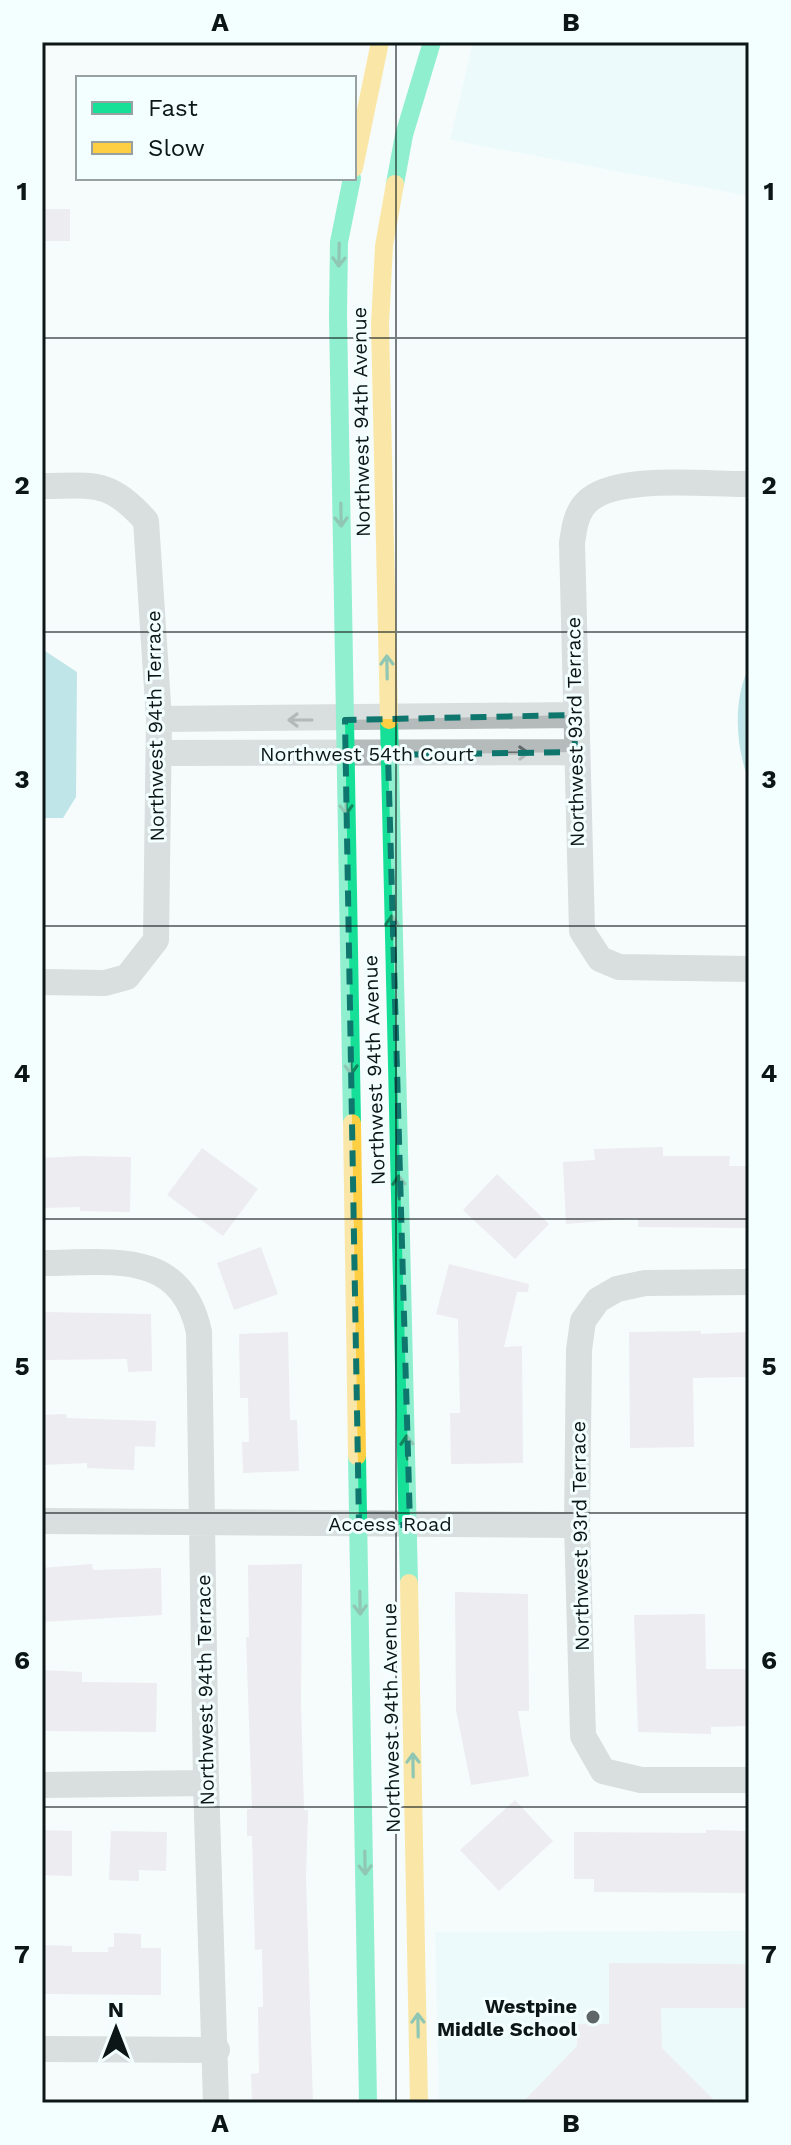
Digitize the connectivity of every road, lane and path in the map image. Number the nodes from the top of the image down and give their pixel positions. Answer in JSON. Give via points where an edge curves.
{"nodes":[{"id":1,"x":380,"y":42,"type":"edge"},
{"id":2,"x":432,"y":42,"type":"edge"},
{"id":3,"x":356,"y":158,"type":"edge"},
{"id":4,"x":352,"y":180,"type":"edge"},
{"id":5,"x":749,"y":484,"type":"edge"},
{"id":6,"x":42,"y":486,"type":"edge"},
{"id":7,"x":574,"y":715,"type":"junction"},
{"id":8,"x":388,"y":718,"type":"junction"},
{"id":9,"x":159,"y":719,"type":"junction"},
{"id":10,"x":345,"y":720,"type":"junction"},
{"id":11,"x":575,"y":752,"type":"junction"},
{"id":12,"x":159,"y":753,"type":"junction"},
{"id":13,"x":388,"y":755,"type":"junction"},
{"id":14,"x":345,"y":756,"type":"junction"},
{"id":15,"x":749,"y":969,"type":"edge"},
{"id":16,"x":42,"y":982,"type":"edge"},
{"id":17,"x":42,"y":1263,"type":"edge"},
{"id":18,"x":749,"y":1282,"type":"edge"},
{"id":19,"x":42,"y":1521,"type":"edge"},
{"id":20,"x":202,"y":1522,"type":"junction"},
{"id":21,"x":359,"y":1525,"type":"junction"},
{"id":22,"x":410,"y":1525,"type":"junction"},
{"id":23,"x":577,"y":1525,"type":"junction"},
{"id":24,"x":749,"y":1780,"type":"edge"},
{"id":25,"x":206,"y":1783,"type":"junction"},
{"id":26,"x":42,"y":1785,"type":"edge"},
{"id":27,"x":42,"y":2049,"type":"edge"},
{"id":28,"x":217,"y":2050,"type":"junction"},
{"id":29,"x":216,"y":2103,"type":"edge"},
{"id":30,"x":368,"y":2103,"type":"edge"},
{"id":31,"x":419,"y":2103,"type":"edge"}],
"edges":[{"from":1,"to":3,"type":"street"},
{"from":8,"to":2,"type":"street","name":"Northwest 94th Avenue","one_way":true,"via":[[380,325],[384,246],[404,135]]},
{"from":4,"to":10,"type":"street","name":"Northwest 94th Avenue","one_way":true,"via":[[338,271]]},
{"from":5,"to":7,"type":"street","name":"Northwest 93rd Terrace","via":[[626,485],[604,490],[585,503],[572,543]]},
{"from":6,"to":9,"type":"street","name":"Northwest 94th Terrace","via":[[101,486],[126,498],[146,521]]},
{"from":7,"to":8,"type":"street","name":"Northwest 54th Court"},
{"from":7,"to":11,"type":"street","name":"Northwest 93rd Terrace"},
{"from":8,"to":10,"type":"street","name":"Northwest 54th Court"},
{"from":8,"to":13,"type":"street","name":"Northwest 94th Avenue"},
{"from":10,"to":9,"type":"street","name":"Northwest 54th Court","one_way":true},
{"from":9,"to":12,"type":"street","name":"Northwest 94th Terrace"},
{"from":10,"to":14,"type":"street","name":"Northwest 94th Avenue"},
{"from":13,"to":11,"type":"street","name":"Northwest 54th Court","one_way":true},
{"from":11,"to":15,"type":"street","name":"Northwest 93rd Terrace","via":[[579,912],[589,945],[600,959],[640,970]]},
{"from":12,"to":14,"type":"street","name":"Northwest 54th Court"},
{"from":12,"to":16,"type":"street","name":"Northwest 94th Terrace","via":[[156,940],[127,977],[105,983]]},
{"from":13,"to":14,"type":"street","name":"Northwest 54th Court"},
{"from":22,"to":13,"type":"street","name":"Northwest 94th Avenue","one_way":true},
{"from":14,"to":21,"type":"street","name":"Northwest 94th Avenue","one_way":true},
{"from":17,"to":20,"type":"street","name":"Northwest 94th Terrace","via":[[146,1266],[178,1282],[194,1308],[199,1332]]},
{"from":18,"to":23,"type":"street","name":"Northwest 93rd Terrace","via":[[645,1283],[617,1289],[598,1300],[583,1321]]},
{"from":19,"to":20,"type":"street","name":"Access Road"},
{"from":20,"to":21,"type":"street","name":"Access Road"},
{"from":20,"to":25,"type":"street","name":"Northwest 94th Terrace"},
{"from":21,"to":22,"type":"street","name":"Access Road"},
{"from":21,"to":30,"type":"street","name":"Northwest 94th Avenue","one_way":true},
{"from":22,"to":23,"type":"street","name":"Access Road"},
{"from":31,"to":22,"type":"street","name":"Northwest 94th Avenue","one_way":true},
{"from":23,"to":24,"type":"street","name":"Northwest 93rd Terrace","via":[[583,1736],[603,1771],[641,1780]]},
{"from":25,"to":26,"type":"street"},
{"from":25,"to":28,"type":"street","name":"Northwest 94th Terrace"},
{"from":27,"to":28,"type":"street"},
{"from":28,"to":29,"type":"street","name":"Northwest 94th Terrace"}]}
